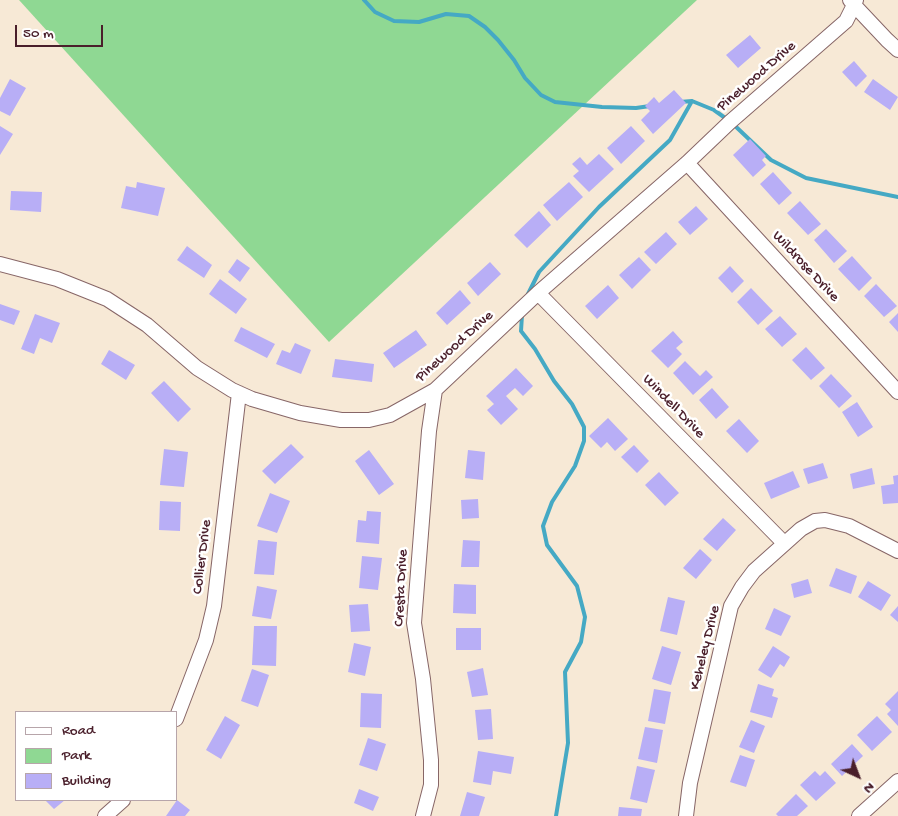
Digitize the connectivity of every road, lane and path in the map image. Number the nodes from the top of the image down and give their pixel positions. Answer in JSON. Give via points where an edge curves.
{"nodes":[{"id":1,"x":853,"y":2,"type":"edge"},
{"id":2,"x":898,"y":50,"type":"edge"},
{"id":3,"x":687,"y":163,"type":"junction"},
{"id":4,"x":0,"y":264,"type":"edge"},
{"id":5,"x":538,"y":293,"type":"junction"},
{"id":6,"x":435,"y":390,"type":"junction"},
{"id":7,"x":898,"y":392,"type":"edge"},
{"id":8,"x":239,"y":394,"type":"junction"},
{"id":9,"x":784,"y":543,"type":"junction"},
{"id":10,"x":898,"y":551,"type":"edge"},
{"id":11,"x":178,"y":714,"type":"edge"},
{"id":12,"x":898,"y":781,"type":"edge"},
{"id":13,"x":122,"y":801,"type":"edge"},
{"id":14,"x":105,"y":816,"type":"edge"},
{"id":15,"x":423,"y":816,"type":"edge"},
{"id":16,"x":686,"y":816,"type":"edge"},
{"id":17,"x":859,"y":816,"type":"edge"}],
"edges":[{"from":1,"to":2,"type":"street"},
{"from":1,"to":3,"type":"street","name":"Pinewood Drive","via":[[846,21]]},
{"from":3,"to":5,"type":"street","name":"Pinewood Drive"},
{"from":3,"to":7,"type":"street","name":"Wildrose Drive"},
{"from":4,"to":8,"type":"street","name":"Pinewood Drive","via":[[57,279],[107,299],[147,326],[197,368]]},
{"from":5,"to":6,"type":"street","name":"Pinewood Drive"},
{"from":5,"to":9,"type":"street","name":"Windell Drive"},
{"from":6,"to":8,"type":"street","name":"Pinewood Drive","via":[[390,415],[357,421],[300,413]]},
{"from":6,"to":15,"type":"street","name":"Cresta Drive","via":[[414,623],[431,760],[431,786]]},
{"from":8,"to":11,"type":"street","name":"Collier Drive","via":[[214,606],[206,640]]},
{"from":9,"to":10,"type":"street","name":"Keheley Drive","via":[[808,525],[824,520],[849,526]]},
{"from":9,"to":16,"type":"street","name":"Keheley Drive","via":[[754,570],[732,606],[690,783]]},
{"from":12,"to":17,"type":"street"},
{"from":13,"to":14,"type":"street"}]}
